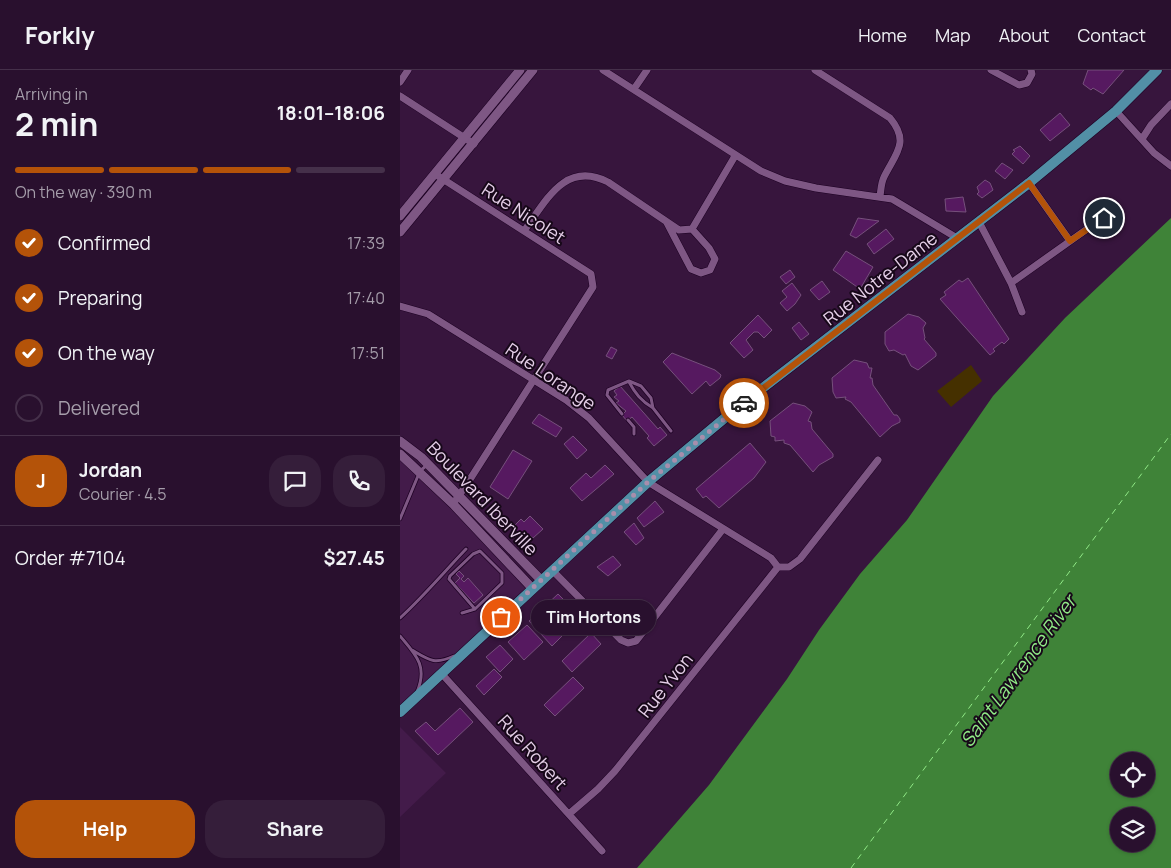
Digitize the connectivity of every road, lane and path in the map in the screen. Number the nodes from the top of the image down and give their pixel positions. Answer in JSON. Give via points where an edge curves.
{"nodes":[{"id":1,"x":408,"y":70,"type":"edge"},
{"id":2,"x":520,"y":70,"type":"edge"},
{"id":3,"x":533,"y":70,"type":"edge"},
{"id":4,"x":603,"y":70,"type":"edge"},
{"id":5,"x":647,"y":70,"type":"edge"},
{"id":6,"x":815,"y":70,"type":"edge"},
{"id":7,"x":991,"y":70,"type":"edge"},
{"id":8,"x":1031,"y":70,"type":"edge"},
{"id":9,"x":1156,"y":70,"type":"edge"},
{"id":10,"x":824,"y":72,"type":"edge"},
{"id":11,"x":400,"y":82,"type":"edge"},
{"id":12,"x":634,"y":89,"type":"junction"},
{"id":13,"x":400,"y":96,"type":"edge"},
{"id":14,"x":1171,"y":104,"type":"edge"},
{"id":15,"x":1116,"y":111,"type":"junction"},
{"id":16,"x":466,"y":138,"type":"junction"},
{"id":17,"x":1142,"y":139,"type":"junction"},
{"id":18,"x":474,"y":144,"type":"junction"},
{"id":19,"x":735,"y":156,"type":"junction"},
{"id":20,"x":1171,"y":166,"type":"edge"},
{"id":21,"x":435,"y":174,"type":"junction"},
{"id":22,"x":444,"y":180,"type":"junction"},
{"id":23,"x":1029,"y":183,"type":"junction"},
{"id":24,"x":880,"y":196,"type":"junction"},
{"id":25,"x":400,"y":216,"type":"edge"},
{"id":26,"x":1104,"y":218,"type":"dead end"},
{"id":27,"x":667,"y":222,"type":"junction"},
{"id":28,"x":979,"y":222,"type":"junction"},
{"id":29,"x":692,"y":229,"type":"junction"},
{"id":30,"x":524,"y":231,"type":"junction"},
{"id":31,"x":400,"y":232,"type":"edge"},
{"id":32,"x":958,"y":238,"type":"junction"},
{"id":33,"x":1070,"y":241,"type":"junction"},
{"id":34,"x":1011,"y":283,"type":"junction"},
{"id":35,"x":400,"y":306,"type":"edge"},
{"id":36,"x":1022,"y":312,"type":"dead end"},
{"id":37,"x":534,"y":380,"type":"junction"},
{"id":38,"x":629,"y":380,"type":"junction"},
{"id":39,"x":653,"y":408,"type":"junction"},
{"id":40,"x":622,"y":414,"type":"dead end"},
{"id":41,"x":628,"y":420,"type":"dead end"},
{"id":42,"x":671,"y":431,"type":"dead end"},
{"id":43,"x":634,"y":434,"type":"dead end"},
{"id":44,"x":400,"y":441,"type":"edge"},
{"id":45,"x":400,"y":454,"type":"edge"},
{"id":46,"x":878,"y":460,"type":"dead end"},
{"id":47,"x":429,"y":464,"type":"junction"},
{"id":48,"x":420,"y":471,"type":"junction"},
{"id":49,"x":648,"y":482,"type":"junction"},
{"id":50,"x":460,"y":495,"type":"junction"},
{"id":51,"x":453,"y":504,"type":"junction"},
{"id":52,"x":400,"y":519,"type":"edge"},
{"id":53,"x":723,"y":529,"type":"junction"},
{"id":54,"x":466,"y":549,"type":"dead end"},
{"id":55,"x":463,"y":552,"type":"junction"},
{"id":56,"x":468,"y":558,"type":"junction"},
{"id":57,"x":778,"y":567,"type":"junction"},
{"id":58,"x":552,"y":570,"type":"junction"},
{"id":59,"x":541,"y":580,"type":"junction"},
{"id":60,"x":532,"y":588,"type":"junction"},
{"id":61,"x":474,"y":609,"type":"junction"},
{"id":62,"x":462,"y":613,"type":"dead end"},
{"id":63,"x":400,"y":618,"type":"edge"},
{"id":64,"x":400,"y":636,"type":"edge"},
{"id":65,"x":411,"y":649,"type":"junction"},
{"id":66,"x":464,"y":652,"type":"junction"},
{"id":67,"x":441,"y":673,"type":"junction"},
{"id":68,"x":414,"y":699,"type":"junction"},
{"id":69,"x":400,"y":712,"type":"edge"},
{"id":70,"x":569,"y":814,"type":"junction"},
{"id":71,"x":602,"y":851,"type":"dead end"}],
"edges":[{"from":1,"to":11,"type":"street"},
{"from":2,"to":16,"type":"street"},
{"from":3,"to":18,"type":"street"},
{"from":4,"to":12,"type":"street"},
{"from":5,"to":12,"type":"street"},
{"from":6,"to":10,"type":"street"},
{"from":7,"to":8,"type":"street","via":[[1019,86],[1027,84]]},
{"from":9,"to":15,"type":"main road","name":"Rue Notre-Dame"},
{"from":10,"to":24,"type":"street","via":[[897,126],[900,148],[883,180]]},
{"from":12,"to":19,"type":"street"},
{"from":13,"to":16,"type":"street"},
{"from":14,"to":17,"type":"street","via":[[1151,124]]},
{"from":15,"to":17,"type":"street"},
{"from":15,"to":23,"type":"main road","name":"Rue Notre-Dame"},
{"from":16,"to":18,"type":"street"},
{"from":16,"to":21,"type":"street"},
{"from":17,"to":20,"type":"street"},
{"from":18,"to":22,"type":"street"},
{"from":19,"to":24,"type":"street","via":[[785,181]]},
{"from":19,"to":29,"type":"street"},
{"from":21,"to":22,"type":"street","name":"Rue Nicolet"},
{"from":21,"to":25,"type":"street"},
{"from":22,"to":30,"type":"street","name":"Rue Nicolet"},
{"from":22,"to":31,"type":"street"},
{"from":23,"to":28,"type":"main road","name":"Rue Notre-Dame"},
{"from":23,"to":33,"type":"street"},
{"from":24,"to":32,"type":"street","via":[[892,199]]},
{"from":26,"to":33,"type":"street"},
{"from":27,"to":29,"type":"street","via":[[679,230]]},
{"from":27,"to":29,"type":"street","via":[[691,269],[702,273],[710,270],[715,259]]},
{"from":27,"to":30,"type":"street","via":[[608,182],[596,176],[582,175],[568,179],[560,186]]},
{"from":28,"to":32,"type":"main road","name":"Rue Notre-Dame"},
{"from":28,"to":34,"type":"street"},
{"from":30,"to":37,"type":"street","name":"Rue Nicolet","via":[[591,274],[593,280],[593,287]]},
{"from":32,"to":49,"type":"main road","name":"Rue Notre-Dame","via":[[738,407]]},
{"from":33,"to":34,"type":"street"},
{"from":34,"to":36,"type":"street"},
{"from":35,"to":37,"type":"street","name":"Rue Lorange","via":[[428,314]]},
{"from":37,"to":49,"type":"street","name":"Rue Lorange","via":[[589,418]]},
{"from":37,"to":50,"type":"street"},
{"from":38,"to":39,"type":"lane","via":[[644,403]]},
{"from":38,"to":39,"type":"lane","via":[[641,386],[651,398]]},
{"from":38,"to":40,"type":"lane","via":[[608,390],[607,395]]},
{"from":39,"to":42,"type":"lane"},
{"from":41,"to":43,"type":"lane","via":[[634,426]]},
{"from":44,"to":47,"type":"street","name":"Boulevard Iberville"},
{"from":45,"to":48,"type":"street","name":"Boulevard Iberville"},
{"from":46,"to":57,"type":"street","via":[[800,559],[789,567]]},
{"from":47,"to":48,"type":"lane"},
{"from":47,"to":50,"type":"street","name":"Boulevard Iberville"},
{"from":48,"to":51,"type":"street","name":"Boulevard Iberville"},
{"from":48,"to":52,"type":"lane"},
{"from":49,"to":53,"type":"street","name":"Rue Lorange"},
{"from":49,"to":58,"type":"main road","name":"Rue Notre-Dame"},
{"from":50,"to":51,"type":"street"},
{"from":50,"to":59,"type":"street","name":"Boulevard Iberville"},
{"from":51,"to":60,"type":"street","name":"Boulevard Iberville"},
{"from":53,"to":57,"type":"street","name":"Rue Lorange","via":[[771,558]]},
{"from":53,"to":58,"type":"street","via":[[636,641],[628,643],[621,640]]},
{"from":54,"to":55,"type":"lane"},
{"from":55,"to":56,"type":"lane"},
{"from":55,"to":63,"type":"lane"},
{"from":56,"to":61,"type":"lane","via":[[449,579]]},
{"from":56,"to":61,"type":"lane","via":[[480,551],[502,576],[502,584]]},
{"from":57,"to":70,"type":"street","name":"Rue Yvon","via":[[619,766]]},
{"from":58,"to":59,"type":"main road","name":"Rue Notre-Dame"},
{"from":59,"to":60,"type":"main road","name":"Rue Notre-Dame"},
{"from":60,"to":66,"type":"main road","name":"Rue Notre-Dame"},
{"from":61,"to":62,"type":"lane"},
{"from":64,"to":65,"type":"lane"},
{"from":65,"to":66,"type":"lane","via":[[441,662]]},
{"from":65,"to":68,"type":"lane","via":[[422,672]]},
{"from":66,"to":67,"type":"main road","name":"Rue Notre-Dame"},
{"from":67,"to":68,"type":"main road","name":"Rue Notre-Dame"},
{"from":67,"to":70,"type":"street","name":"Rue Robert"},
{"from":68,"to":69,"type":"main road","name":"Rue Notre-Dame"},
{"from":70,"to":71,"type":"street","name":"Rue Robert"}]}
